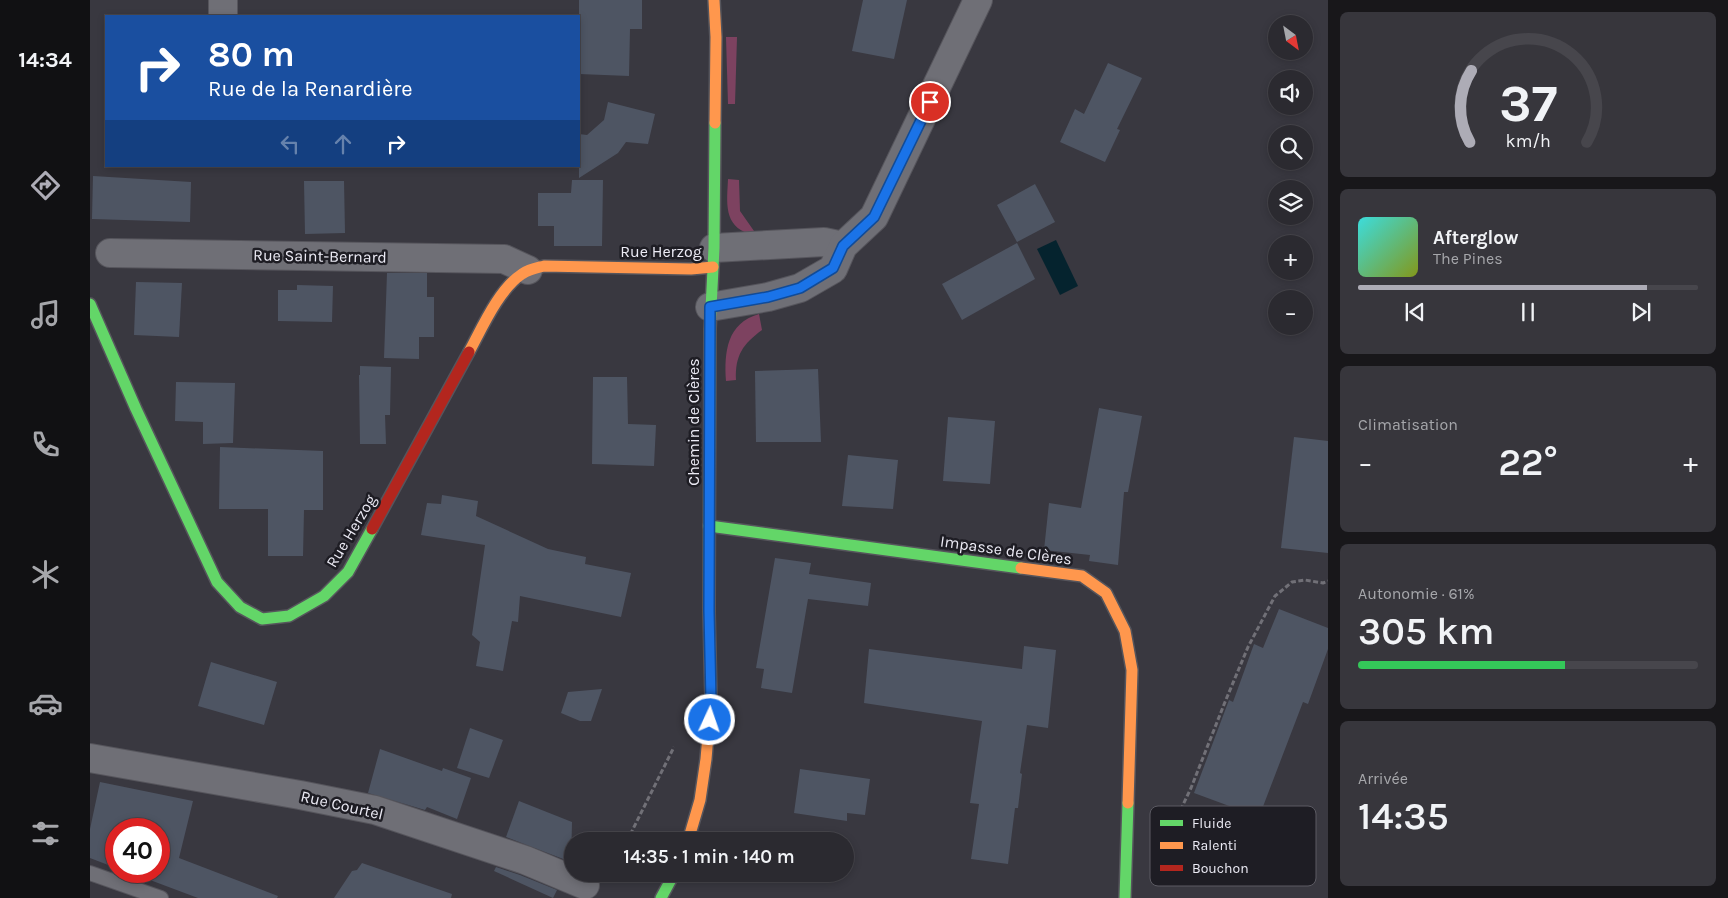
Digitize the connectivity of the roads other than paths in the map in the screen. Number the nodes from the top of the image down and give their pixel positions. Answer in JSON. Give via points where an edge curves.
{"nodes":[{"id":1,"x":223,"y":0,"type":"edge"},
{"id":2,"x":714,"y":0,"type":"edge"},
{"id":3,"x":978,"y":0,"type":"edge"},
{"id":4,"x":223,"y":15,"type":"edge"},
{"id":5,"x":843,"y":246,"type":"junction"},
{"id":6,"x":110,"y":253,"type":"dead end"},
{"id":7,"x":713,"y":257,"type":"junction"},
{"id":8,"x":528,"y":270,"type":"junction"},
{"id":9,"x":90,"y":304,"type":"edge"},
{"id":10,"x":710,"y":307,"type":"junction"},
{"id":11,"x":709,"y":526,"type":"junction"},
{"id":12,"x":90,"y":758,"type":"edge"},
{"id":13,"x":691,"y":832,"type":"edge"},
{"id":14,"x":90,"y":873,"type":"edge"},
{"id":15,"x":670,"y":882,"type":"edge"},
{"id":16,"x":584,"y":886,"type":"edge"},
{"id":17,"x":162,"y":898,"type":"edge"},
{"id":18,"x":661,"y":898,"type":"edge"},
{"id":19,"x":1125,"y":898,"type":"edge"}],
"edges":[{"from":1,"to":4,"type":"street"},
{"from":2,"to":7,"type":"street","name":"Chemin de Clères"},
{"from":3,"to":5,"type":"street","via":[[874,217]]},
{"from":5,"to":7,"type":"street","via":[[824,242]]},
{"from":5,"to":10,"type":"street","via":[[833,268],[800,288]]},
{"from":6,"to":8,"type":"street","name":"Rue Saint-Bernard","via":[[504,259]]},
{"from":7,"to":8,"type":"street","name":"Rue Herzog","via":[[691,268],[544,266]]},
{"from":7,"to":10,"type":"street","name":"Chemin de Clères"},
{"from":8,"to":9,"type":"street","name":"Rue Herzog","via":[[505,291],[486,322],[348,572],[324,596],[289,616],[262,619],[240,607],[216,582]]},
{"from":10,"to":11,"type":"street","name":"Chemin de Clères"},
{"from":11,"to":13,"type":"street","name":"Chemin de Clères","via":[[711,700],[700,800]]},
{"from":11,"to":19,"type":"street","name":"Impasse de Clères","via":[[1082,576],[1106,593],[1125,632],[1132,670]]},
{"from":12,"to":16,"type":"street","name":"Rue Courtel","via":[[375,810],[525,860]]},
{"from":14,"to":17,"type":"lane"},
{"from":15,"to":18,"type":"street"}]}
